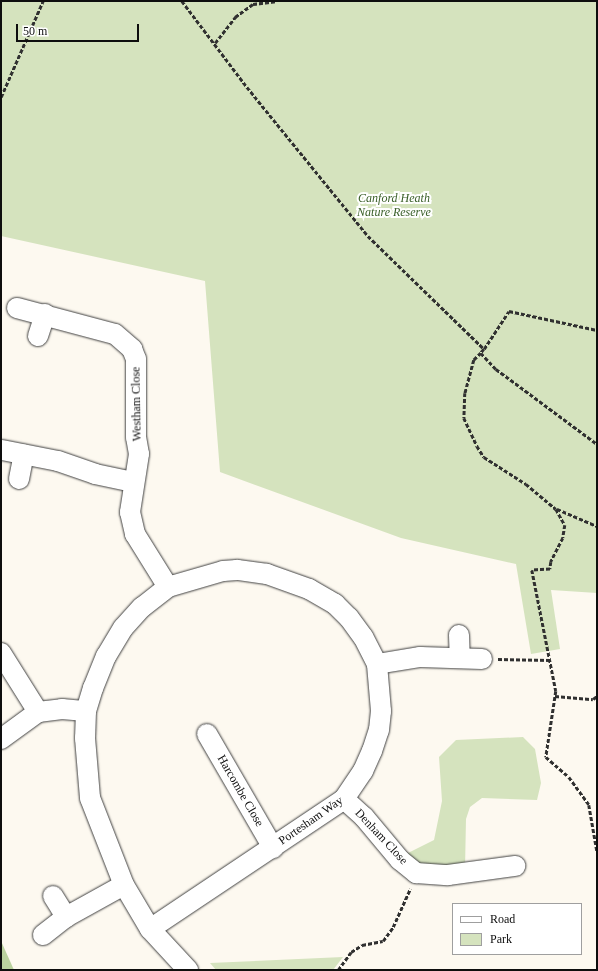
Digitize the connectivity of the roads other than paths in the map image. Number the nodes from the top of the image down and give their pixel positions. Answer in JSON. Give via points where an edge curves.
{"nodes":[{"id":1,"x":17,"y":308,"type":"dead end"},
{"id":2,"x":45,"y":314,"type":"junction"},
{"id":3,"x":38,"y":336,"type":"dead end"},
{"id":4,"x":2,"y":450,"type":"dead end"},
{"id":5,"x":24,"y":454,"type":"junction"},
{"id":6,"x":19,"y":479,"type":"dead end"},
{"id":7,"x":134,"y":482,"type":"junction"},
{"id":8,"x":168,"y":587,"type":"junction"},
{"id":9,"x":459,"y":635,"type":"dead end"},
{"id":10,"x":1,"y":653,"type":"edge"},
{"id":11,"x":460,"y":658,"type":"junction"},
{"id":12,"x":482,"y":659,"type":"road end"},
{"id":13,"x":377,"y":664,"type":"junction"},
{"id":14,"x":86,"y":711,"type":"junction"},
{"id":15,"x":38,"y":712,"type":"junction"},
{"id":16,"x":207,"y":734,"type":"dead end"},
{"id":17,"x":1,"y":738,"type":"edge"},
{"id":18,"x":344,"y":799,"type":"junction"},
{"id":19,"x":273,"y":848,"type":"junction"},
{"id":20,"x":515,"y":866,"type":"dead end"},
{"id":21,"x":124,"y":885,"type":"junction"},
{"id":22,"x":53,"y":896,"type":"dead end"},
{"id":23,"x":66,"y":917,"type":"junction"},
{"id":24,"x":150,"y":929,"type":"junction"},
{"id":25,"x":43,"y":935,"type":"dead end"},
{"id":26,"x":188,"y":970,"type":"edge"}],
"edges":[{"from":1,"to":2,"type":"street","name":"Westham Close"},
{"from":2,"to":3,"type":"street"},
{"from":2,"to":7,"type":"street","name":"Westham Close","via":[[115,334],[132,349],[136,358],[136,437],[139,454]]},
{"from":4,"to":5,"type":"street"},
{"from":5,"to":6,"type":"street"},
{"from":5,"to":7,"type":"street","via":[[58,461],[108,478]]},
{"from":7,"to":8,"type":"street","name":"Westham Close","via":[[130,512],[132,525]]},
{"from":8,"to":13,"type":"street","name":"Portesham Way","via":[[223,571],[267,574],[309,588],[335,604],[363,637]]},
{"from":8,"to":14,"type":"street","name":"Portesham Way","via":[[142,607],[123,628],[106,656]]},
{"from":9,"to":11,"type":"street"},
{"from":10,"to":15,"type":"street"},
{"from":11,"to":12,"type":"street"},
{"from":11,"to":13,"type":"street","via":[[420,657]]},
{"from":13,"to":18,"type":"street","name":"Portesham Way","via":[[381,710],[379,730],[363,771]]},
{"from":14,"to":15,"type":"street","via":[[62,709]]},
{"from":14,"to":21,"type":"street","name":"Portesham Way","via":[[86,767],[90,798]]},
{"from":15,"to":17,"type":"street"},
{"from":16,"to":19,"type":"street","name":"Harcombe Close"},
{"from":18,"to":19,"type":"street","name":"Portesham Way"},
{"from":18,"to":20,"type":"street","name":"Denham Close","via":[[364,817],[400,860],[416,873],[448,875]]},
{"from":19,"to":24,"type":"street","name":"Portesham Way"},
{"from":21,"to":23,"type":"street"},
{"from":21,"to":24,"type":"street","name":"Portesham Way"},
{"from":22,"to":23,"type":"street"},
{"from":23,"to":25,"type":"street"},
{"from":24,"to":26,"type":"street","name":"Portesham Way"}]}
